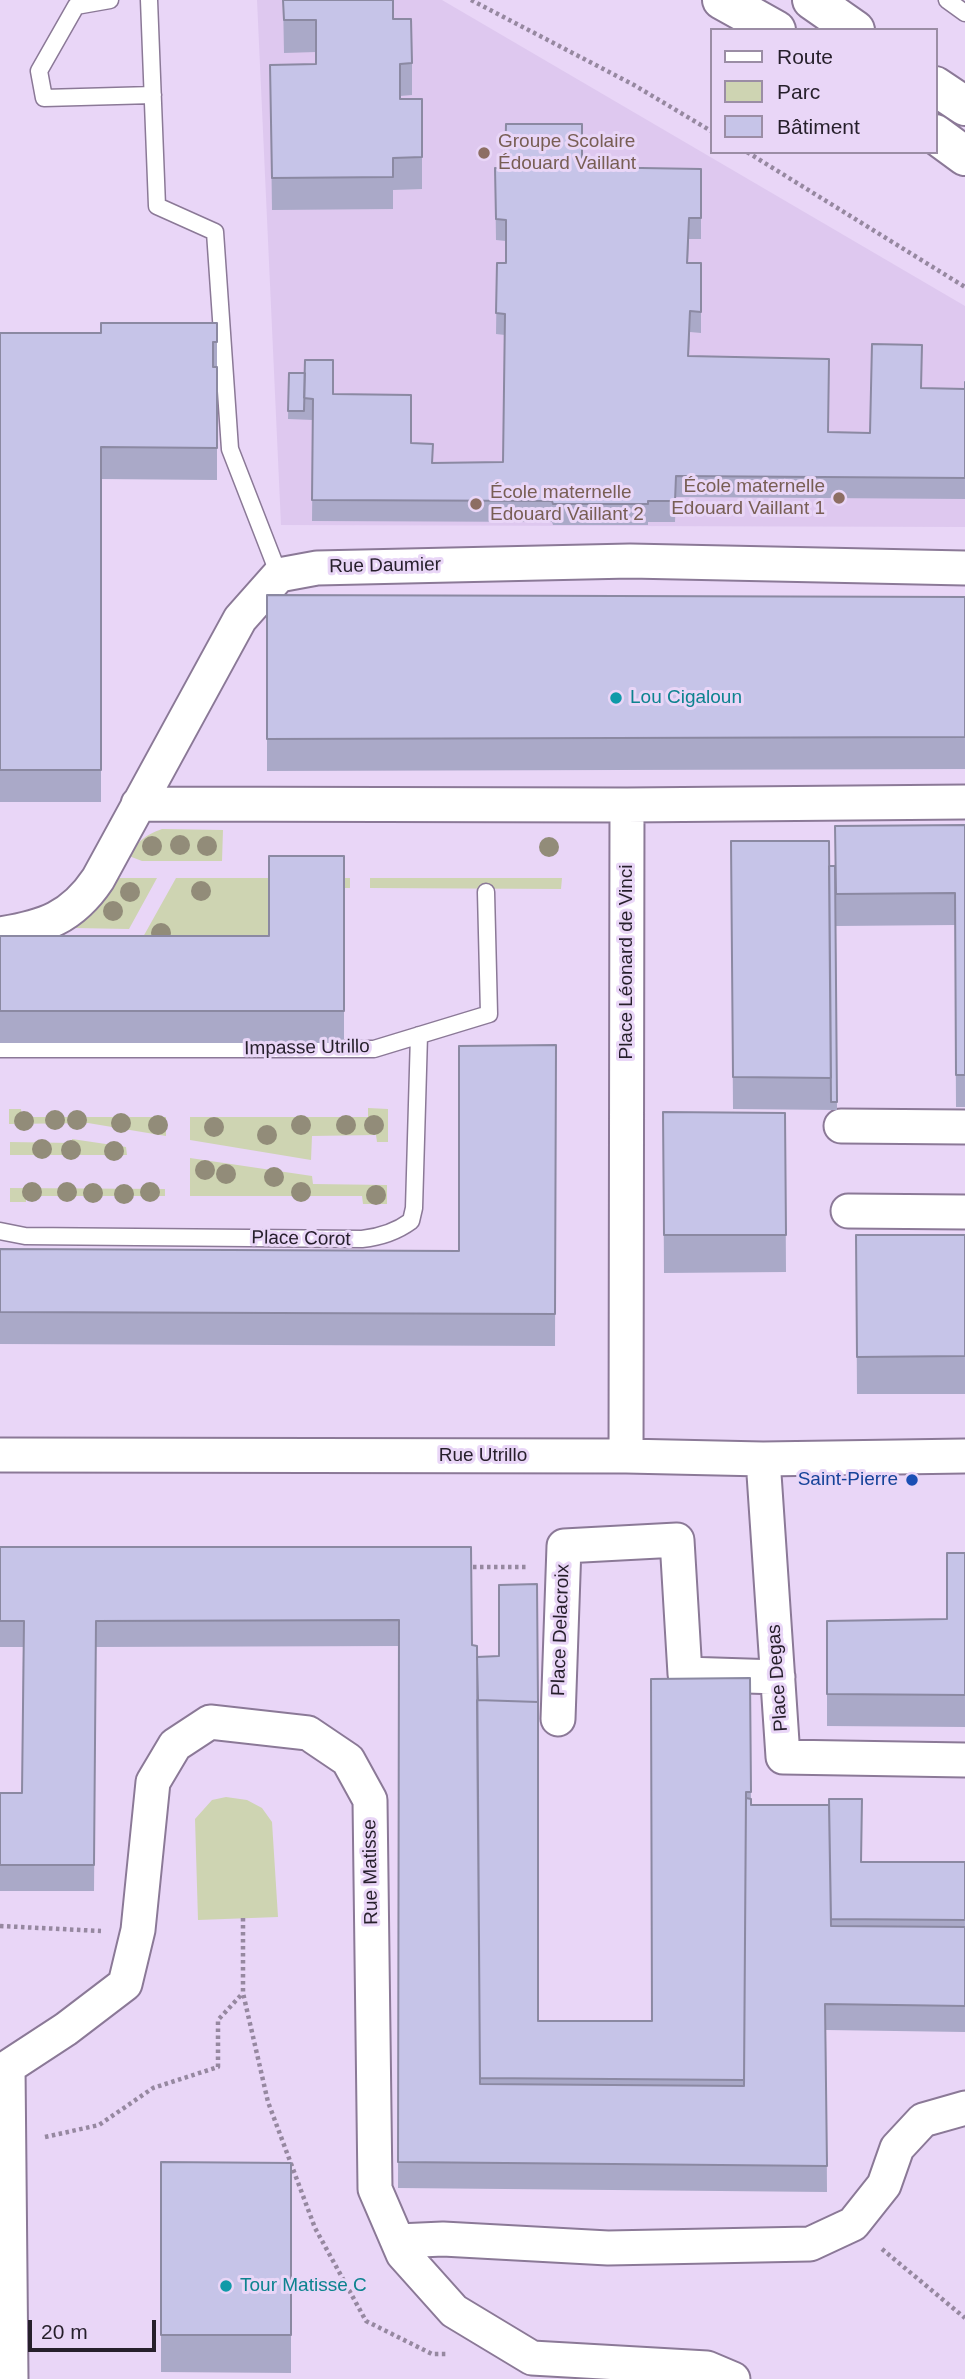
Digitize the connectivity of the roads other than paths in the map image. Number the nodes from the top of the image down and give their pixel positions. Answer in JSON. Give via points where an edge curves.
{"nodes":[{"id":1,"x":110,"y":0,"type":"edge"},
{"id":2,"x":149,"y":0,"type":"edge"},
{"id":3,"x":722,"y":0,"type":"edge"},
{"id":4,"x":812,"y":0,"type":"edge"},
{"id":5,"x":947,"y":0,"type":"edge"},
{"id":6,"x":965,"y":13,"type":"edge"},
{"id":7,"x":772,"y":28,"type":"edge"},
{"id":8,"x":852,"y":28,"type":"edge"},
{"id":9,"x":937,"y":87,"type":"edge"},
{"id":10,"x":153,"y":95,"type":"junction"},
{"id":11,"x":965,"y":106,"type":"edge"},
{"id":12,"x":937,"y":135,"type":"edge"},
{"id":13,"x":965,"y":156,"type":"edge"},
{"id":14,"x":965,"y":568,"type":"edge"},
{"id":15,"x":279,"y":575,"type":"junction"},
{"id":16,"x":965,"y":802,"type":"edge"},
{"id":17,"x":138,"y":804,"type":"junction"},
{"id":18,"x":627,"y":806,"type":"junction"},
{"id":19,"x":485,"y":892,"type":"dead end"},
{"id":20,"x":0,"y":934,"type":"edge"},
{"id":21,"x":419,"y":1035,"type":"junction"},
{"id":22,"x":0,"y":1049,"type":"edge"},
{"id":23,"x":841,"y":1126,"type":"dead end"},
{"id":24,"x":965,"y":1126,"type":"edge"},
{"id":25,"x":848,"y":1211,"type":"dead end"},
{"id":26,"x":965,"y":1212,"type":"edge"},
{"id":27,"x":0,"y":1231,"type":"edge"},
{"id":28,"x":0,"y":1455,"type":"edge"},
{"id":29,"x":626,"y":1456,"type":"junction"},
{"id":30,"x":965,"y":1456,"type":"edge"},
{"id":31,"x":763,"y":1459,"type":"junction"},
{"id":32,"x":778,"y":1677,"type":"junction"},
{"id":33,"x":558,"y":1719,"type":"dead end"},
{"id":34,"x":965,"y":1760,"type":"edge"},
{"id":35,"x":965,"y":2108,"type":"edge"},
{"id":36,"x":398,"y":2241,"type":"junction"},
{"id":37,"x":11,"y":2379,"type":"edge"},
{"id":38,"x":733,"y":2379,"type":"edge"}],
"edges":[{"from":1,"to":10,"type":"lane","via":[[76,6],[39,71],[44,98]]},
{"from":2,"to":10,"type":"lane"},
{"from":3,"to":7,"type":"main road"},
{"from":4,"to":8,"type":"main road"},
{"from":5,"to":6,"type":"lane"},
{"from":9,"to":11,"type":"main road"},
{"from":10,"to":15,"type":"lane","via":[[157,206],[215,232],[230,449]]},
{"from":12,"to":13,"type":"main road"},
{"from":14,"to":15,"type":"street","name":"Rue Daumier","via":[[629,561],[317,568]]},
{"from":15,"to":17,"type":"street","via":[[240,618]]},
{"from":16,"to":18,"type":"street"},
{"from":17,"to":18,"type":"street"},
{"from":17,"to":20,"type":"street","via":[[87,896],[64,915],[36,928]]},
{"from":18,"to":29,"type":"street","name":"Place Léonard de Vinci"},
{"from":19,"to":21,"type":"lane","name":"Impasse Utrillo","via":[[489,1014]]},
{"from":21,"to":22,"type":"lane","name":"Impasse Utrillo","via":[[374,1049]]},
{"from":21,"to":27,"type":"lane","name":"Place Corot","via":[[414,1208],[411,1221],[400,1229],[362,1239],[25,1236]]},
{"from":23,"to":24,"type":"street"},
{"from":25,"to":26,"type":"street"},
{"from":28,"to":29,"type":"street","name":"Rue Utrillo"},
{"from":29,"to":31,"type":"street","name":"Rue Utrillo"},
{"from":30,"to":31,"type":"street","name":"Rue Utrillo"},
{"from":31,"to":32,"type":"street","name":"Place Degas"},
{"from":32,"to":33,"type":"street","name":"Place Delacroix","via":[[685,1674],[677,1540],[564,1546]]},
{"from":32,"to":34,"type":"street","name":"Place Degas","via":[[783,1757]]},
{"from":35,"to":36,"type":"street","via":[[923,2120],[897,2148],[884,2185],[853,2224],[810,2244],[608,2248]]},
{"from":36,"to":37,"type":"street","name":"Rue Matisse","via":[[375,2189],[370,1800],[348,1760],[308,1732],[210,1722],[176,1745],[153,1782],[138,1930],[125,1984],[8,2067]]},
{"from":36,"to":38,"type":"street","name":"Rue Matisse","via":[[403,2254],[454,2311],[532,2358],[707,2368]]}]}
